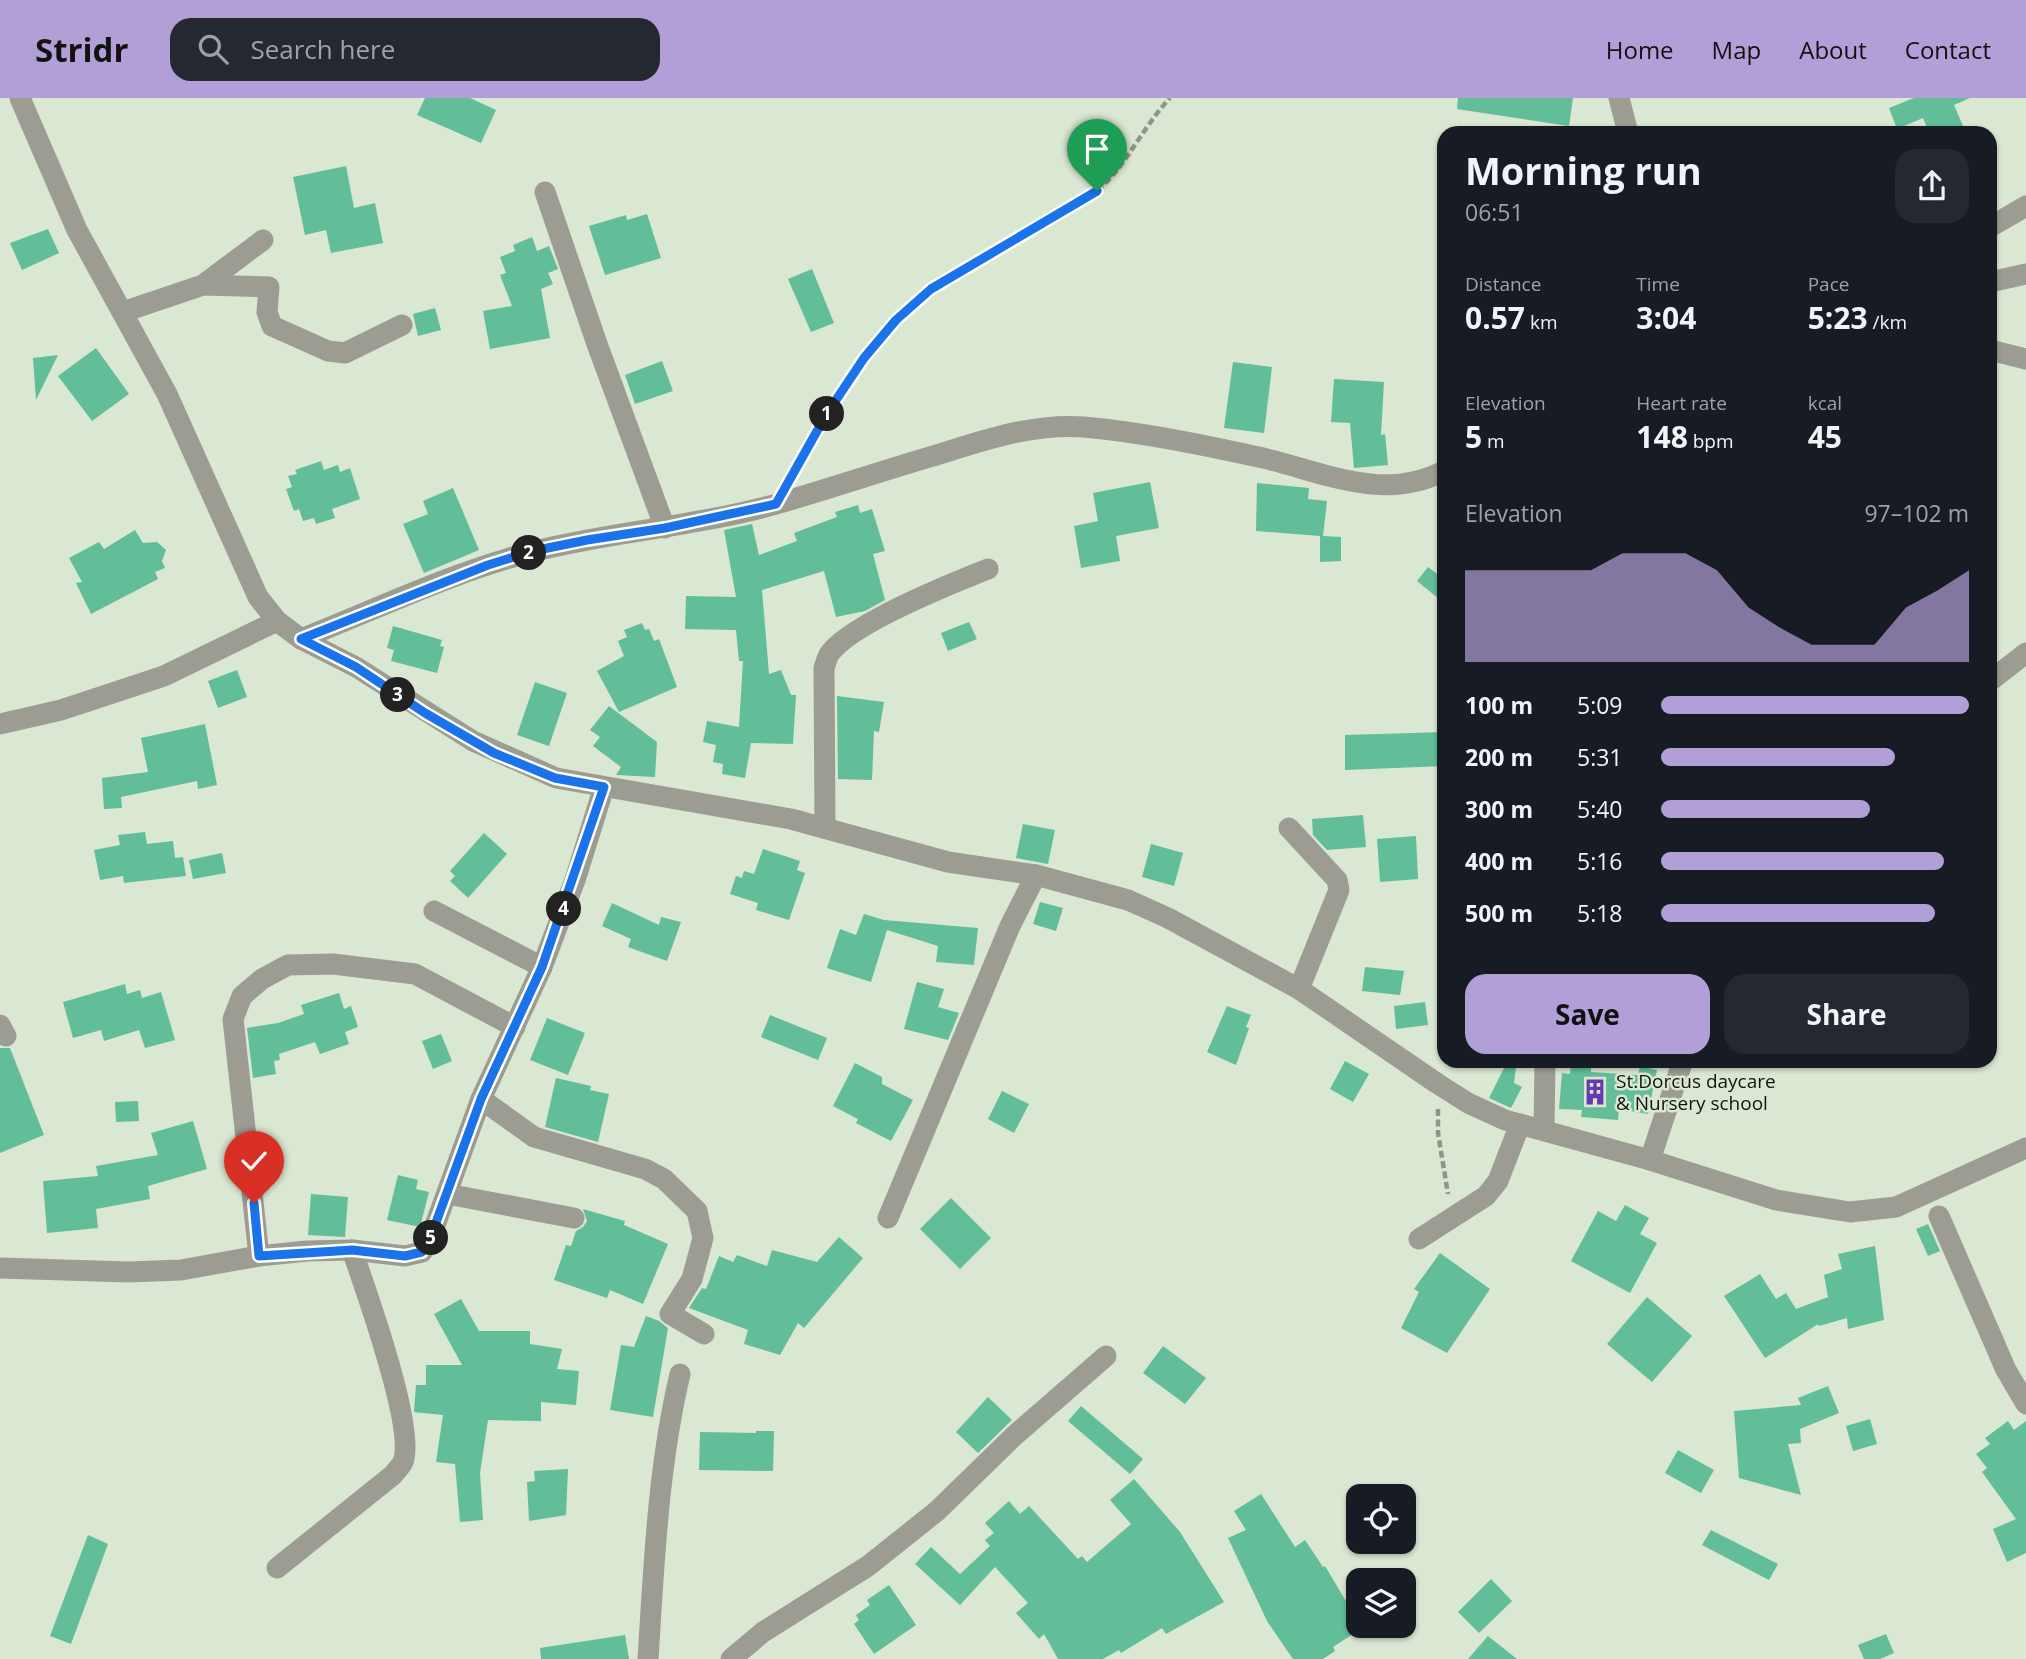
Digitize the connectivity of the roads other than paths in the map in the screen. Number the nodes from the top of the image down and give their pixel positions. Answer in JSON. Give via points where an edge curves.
{"nodes":[{"id":1,"x":20,"y":98,"type":"edge"},
{"id":2,"x":1619,"y":98,"type":"edge"},
{"id":3,"x":1626,"y":126,"type":"edge"},
{"id":4,"x":545,"y":192,"type":"dead end"},
{"id":5,"x":2026,"y":206,"type":"edge"},
{"id":6,"x":1997,"y":223,"type":"edge"},
{"id":7,"x":262,"y":240,"type":"dead end"},
{"id":8,"x":2026,"y":274,"type":"edge"},
{"id":9,"x":1997,"y":280,"type":"edge"},
{"id":10,"x":203,"y":285,"type":"junction"},
{"id":11,"x":123,"y":312,"type":"junction"},
{"id":12,"x":402,"y":325,"type":"dead end"},
{"id":13,"x":1997,"y":352,"type":"edge"},
{"id":14,"x":2026,"y":359,"type":"edge"},
{"id":15,"x":1437,"y":475,"type":"edge"},
{"id":16,"x":665,"y":528,"type":"junction"},
{"id":17,"x":988,"y":569,"type":"dead end"},
{"id":18,"x":277,"y":621,"type":"junction"},
{"id":19,"x":301,"y":639,"type":"junction"},
{"id":20,"x":2026,"y":653,"type":"edge"},
{"id":21,"x":1997,"y":676,"type":"edge"},
{"id":22,"x":0,"y":724,"type":"edge"},
{"id":23,"x":604,"y":787,"type":"junction"},
{"id":24,"x":825,"y":828,"type":"junction"},
{"id":25,"x":1289,"y":828,"type":"dead end"},
{"id":26,"x":1037,"y":875,"type":"junction"},
{"id":27,"x":435,"y":911,"type":"dead end"},
{"id":28,"x":542,"y":967,"type":"junction"},
{"id":29,"x":1299,"y":989,"type":"junction"},
{"id":30,"x":515,"y":1027,"type":"junction"},
{"id":31,"x":1545,"y":1068,"type":"edge"},
{"id":32,"x":1681,"y":1068,"type":"edge"},
{"id":33,"x":481,"y":1099,"type":"junction"},
{"id":34,"x":1520,"y":1124,"type":"junction"},
{"id":35,"x":1544,"y":1129,"type":"junction"},
{"id":36,"x":2026,"y":1148,"type":"edge"},
{"id":37,"x":1650,"y":1160,"type":"junction"},
{"id":38,"x":447,"y":1194,"type":"junction"},
{"id":39,"x":1939,"y":1216,"type":"dead end"},
{"id":40,"x":888,"y":1217,"type":"dead end"},
{"id":41,"x":574,"y":1219,"type":"dead end"},
{"id":42,"x":1419,"y":1239,"type":"dead end"},
{"id":43,"x":352,"y":1250,"type":"junction"},
{"id":44,"x":259,"y":1256,"type":"junction"},
{"id":45,"x":0,"y":1268,"type":"edge"},
{"id":46,"x":704,"y":1334,"type":"dead end"},
{"id":47,"x":1106,"y":1356,"type":"dead end"},
{"id":48,"x":680,"y":1374,"type":"dead end"},
{"id":49,"x":2026,"y":1404,"type":"edge"},
{"id":50,"x":277,"y":1568,"type":"dead end"},
{"id":51,"x":648,"y":1659,"type":"edge"},
{"id":52,"x":731,"y":1659,"type":"edge"}],
"edges":[{"from":1,"to":11,"type":"street","via":[[77,230]]},
{"from":2,"to":3,"type":"street"},
{"from":4,"to":16,"type":"street"},
{"from":5,"to":6,"type":"street"},
{"from":7,"to":10,"type":"street"},
{"from":8,"to":9,"type":"street"},
{"from":10,"to":11,"type":"street"},
{"from":10,"to":12,"type":"street","via":[[268,287],[267,312],[272,326],[328,351],[345,353]]},
{"from":11,"to":18,"type":"street","via":[[167,394],[246,573]]},
{"from":13,"to":14,"type":"street"},
{"from":15,"to":16,"type":"street","via":[[1405,485],[1362,485],[1255,456],[1152,437],[1082,427],[1034,428],[776,504]]},
{"from":16,"to":19,"type":"street","via":[[533,551]]},
{"from":17,"to":24,"type":"street","via":[[937,589],[851,634],[829,654],[824,668]]},
{"from":18,"to":19,"type":"street"},
{"from":18,"to":22,"type":"street","via":[[164,676],[61,710]]},
{"from":19,"to":23,"type":"street","via":[[356,667],[494,753],[555,778]]},
{"from":20,"to":21,"type":"street"},
{"from":23,"to":24,"type":"street"},
{"from":23,"to":28,"type":"street"},
{"from":24,"to":26,"type":"street","via":[[948,862]]},
{"from":25,"to":29,"type":"street","via":[[1337,880],[1339,891]]},
{"from":26,"to":29,"type":"street","via":[[1128,900]]},
{"from":26,"to":40,"type":"street","via":[[1010,926]]},
{"from":27,"to":28,"type":"street"},
{"from":28,"to":30,"type":"street"},
{"from":29,"to":34,"type":"street","via":[[1468,1103]]},
{"from":30,"to":33,"type":"street"},
{"from":30,"to":44,"type":"street","via":[[415,974],[333,964],[288,965],[242,996],[233,1019]]},
{"from":31,"to":35,"type":"street"},
{"from":32,"to":37,"type":"street"},
{"from":33,"to":38,"type":"street"},
{"from":33,"to":46,"type":"street","via":[[534,1137],[645,1169],[664,1179],[697,1210],[703,1238],[692,1279],[670,1314]]},
{"from":34,"to":35,"type":"street"},
{"from":34,"to":42,"type":"street","via":[[1498,1181],[1486,1196]]},
{"from":35,"to":37,"type":"street"},
{"from":36,"to":37,"type":"street","via":[[1896,1207],[1850,1212],[1776,1200]]},
{"from":38,"to":41,"type":"street"},
{"from":38,"to":43,"type":"street","via":[[422,1252],[405,1256]]},
{"from":39,"to":49,"type":"street","via":[[1992,1340]]},
{"from":43,"to":44,"type":"street"},
{"from":43,"to":50,"type":"street","via":[[395,1388],[403,1463]]},
{"from":44,"to":45,"type":"street","via":[[181,1270]]},
{"from":47,"to":52,"type":"street","via":[[937,1511],[868,1566],[762,1632]]},
{"from":48,"to":51,"type":"street","via":[[670,1417],[654,1557]]}]}
